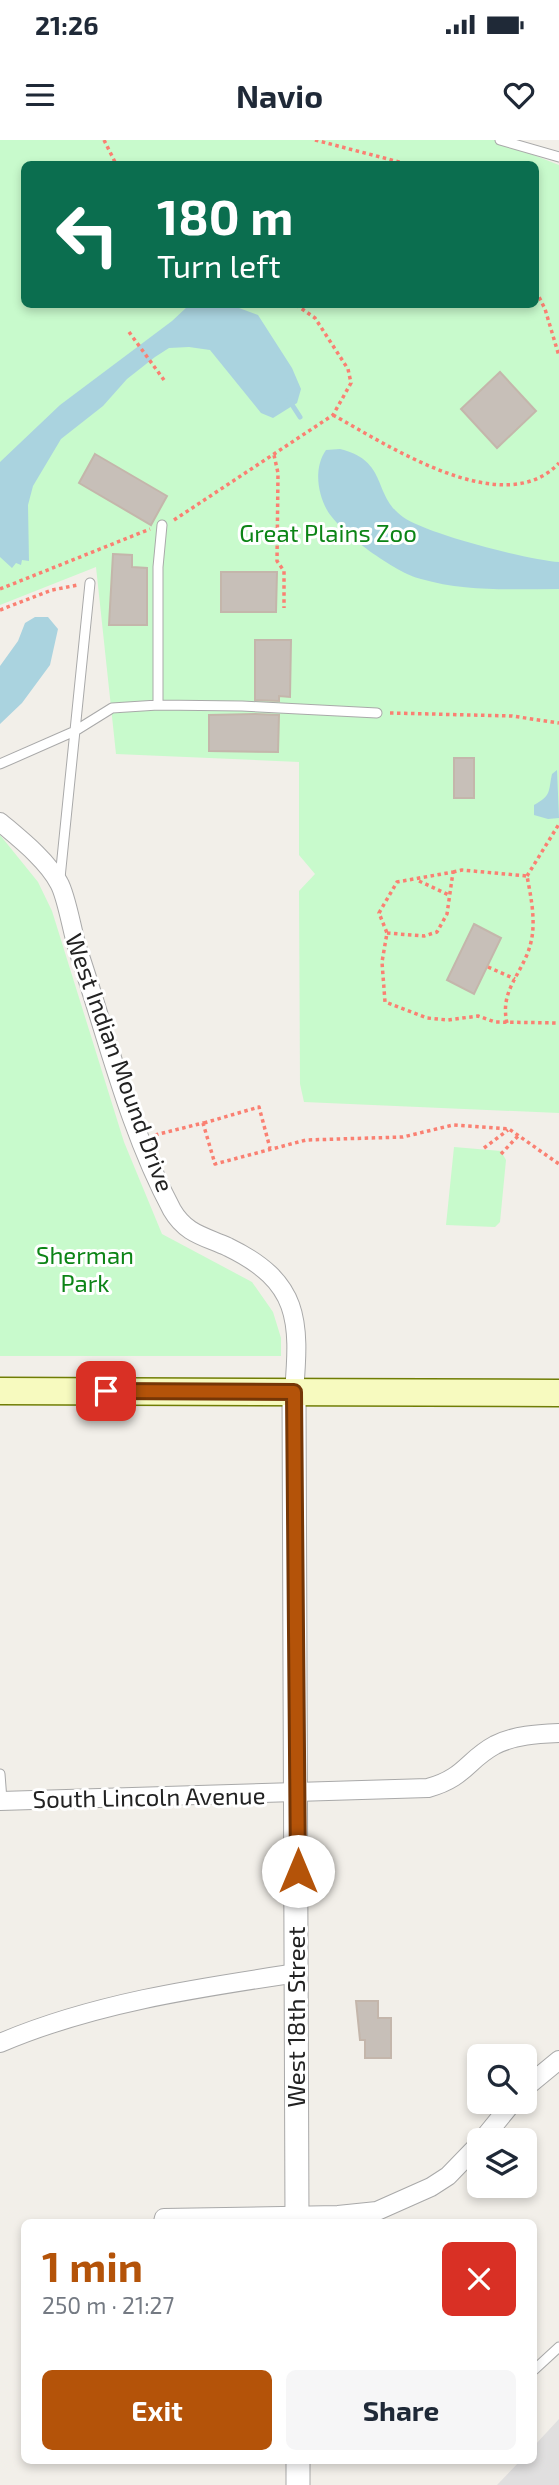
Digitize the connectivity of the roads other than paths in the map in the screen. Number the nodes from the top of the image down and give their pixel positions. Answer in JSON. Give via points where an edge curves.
{"nodes":[{"id":1,"x":500,"y":140,"type":"edge"},
{"id":2,"x":559,"y":157,"type":"edge"},
{"id":3,"x":162,"y":524,"type":"road end"},
{"id":4,"x":90,"y":583,"type":"road end"},
{"id":5,"x":158,"y":705,"type":"junction"},
{"id":6,"x":377,"y":713,"type":"road end"},
{"id":7,"x":75,"y":731,"type":"junction"},
{"id":8,"x":0,"y":764,"type":"edge"},
{"id":9,"x":0,"y":822,"type":"edge"},
{"id":10,"x":59,"y":884,"type":"junction"},
{"id":11,"x":0,"y":1391,"type":"edge"},
{"id":12,"x":294,"y":1392,"type":"junction"},
{"id":13,"x":559,"y":1393,"type":"edge"},
{"id":14,"x":559,"y":1733,"type":"edge"},
{"id":15,"x":0,"y":1774,"type":"edge"},
{"id":16,"x":298,"y":1794,"type":"junction"},
{"id":17,"x":1,"y":1801,"type":"edge"},
{"id":18,"x":297,"y":1973,"type":"junction"},
{"id":19,"x":0,"y":2043,"type":"edge"},
{"id":20,"x":559,"y":2060,"type":"edge"},
{"id":21,"x":537,"y":2078,"type":"edge"},
{"id":22,"x":503,"y":2114,"type":"edge"},
{"id":23,"x":492,"y":2128,"type":"edge"},
{"id":24,"x":467,"y":2156,"type":"edge"},
{"id":25,"x":297,"y":2219,"type":"edge"},
{"id":26,"x":559,"y":2347,"type":"edge"},
{"id":27,"x":537,"y":2367,"type":"edge"},
{"id":28,"x":298,"y":2464,"type":"edge"},
{"id":29,"x":298,"y":2485,"type":"edge"}],
"edges":[{"from":1,"to":2,"type":"lane"},
{"from":3,"to":5,"type":"lane"},
{"from":4,"to":7,"type":"lane"},
{"from":5,"to":6,"type":"lane"},
{"from":5,"to":7,"type":"lane","via":[[112,708]]},
{"from":7,"to":8,"type":"lane"},
{"from":7,"to":10,"type":"lane"},
{"from":9,"to":10,"type":"street","name":"West Indian Mound Drive","via":[[24,842]]},
{"from":10,"to":12,"type":"street","name":"West Indian Mound Drive","via":[[157,1178],[183,1227],[275,1277],[296,1323]]},
{"from":11,"to":12,"type":"main road"},
{"from":12,"to":13,"type":"main road"},
{"from":12,"to":16,"type":"street","name":"West 18th Street"},
{"from":14,"to":16,"type":"street","name":"South Lincoln Avenue","via":[[516,1737],[495,1745],[461,1775],[428,1788]]},
{"from":15,"to":17,"type":"lane"},
{"from":16,"to":17,"type":"street","name":"South Lincoln Avenue"},
{"from":16,"to":18,"type":"street","name":"West 18th Street"},
{"from":18,"to":19,"type":"street","via":[[105,2008]]},
{"from":18,"to":25,"type":"street","name":"West 18th Street"},
{"from":20,"to":21,"type":"street"},
{"from":22,"to":23,"type":"street"},
{"from":24,"to":25,"type":"street","via":[[448,2176],[403,2202],[377,2211]]},
{"from":26,"to":27,"type":"lane"},
{"from":28,"to":29,"type":"street"}]}
